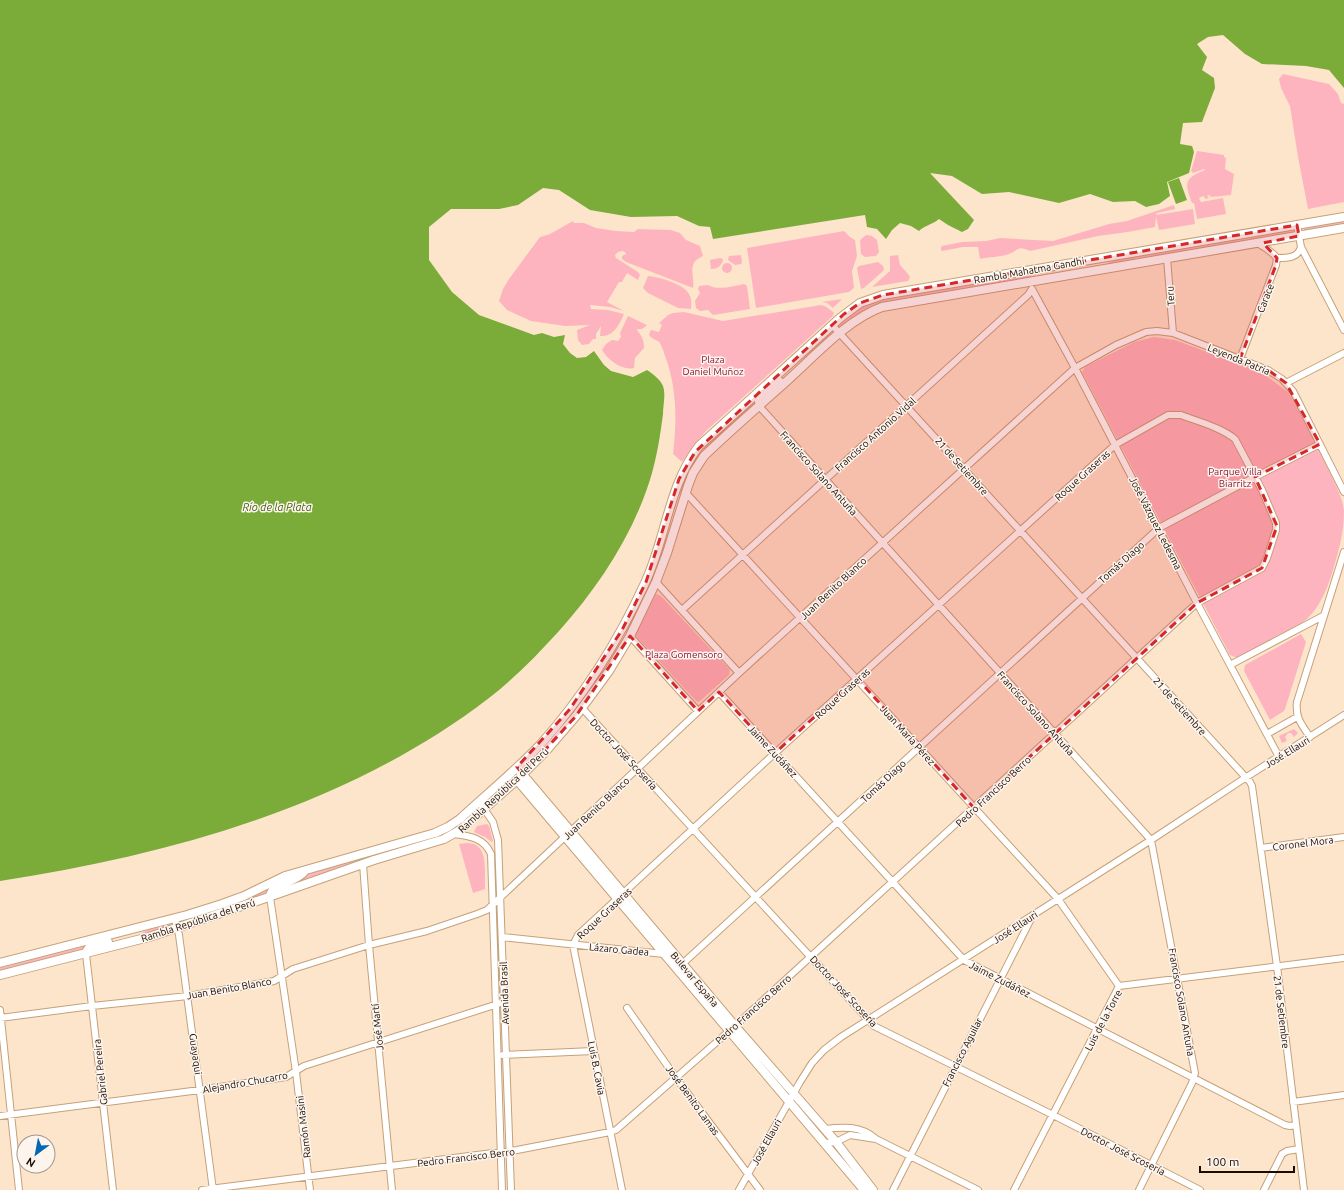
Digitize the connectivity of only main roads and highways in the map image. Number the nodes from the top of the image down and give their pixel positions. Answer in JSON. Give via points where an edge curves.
{"nodes":[{"id":1,"x":1344,"y":217,"type":"edge"},
{"id":2,"x":1344,"y":228,"type":"edge"},
{"id":3,"x":1120,"y":255,"type":"junction"},
{"id":4,"x":1032,"y":285,"type":"junction"},
{"id":5,"x":807,"y":347,"type":"junction"},
{"id":6,"x":749,"y":400,"type":"joint"},
{"id":7,"x":759,"y":406,"type":"junction"},
{"id":8,"x":517,"y":767,"type":"junction"},
{"id":9,"x":520,"y":777,"type":"junction"},
{"id":10,"x":305,"y":870,"type":"junction"},
{"id":11,"x":621,"y":896,"type":"junction"},
{"id":12,"x":270,"y":897,"type":"junction"},
{"id":13,"x":145,"y":927,"type":"junction"},
{"id":14,"x":86,"y":954,"type":"junction"},
{"id":15,"x":0,"y":964,"type":"edge"},
{"id":16,"x":680,"y":966,"type":"junction"},
{"id":17,"x":0,"y":975,"type":"edge"},
{"id":18,"x":732,"y":1029,"type":"junction"},
{"id":19,"x":864,"y":1190,"type":"edge"},
{"id":20,"x":873,"y":1190,"type":"edge"}],
"edges":[{"from":1,"to":3,"type":"main road","name":"Rambla Mahatma Gandhi"},
{"from":2,"to":4,"type":"main road","name":"Rambla Mahatma Gandhi","via":[[1167,258]]},
{"from":3,"to":4,"type":"main road","via":[[1103,263],[1037,274]]},
{"from":3,"to":5,"type":"main road","name":"Rambla Mahatma Gandhi","via":[[868,299],[855,306]]},
{"from":4,"to":7,"type":"main road","name":"Rambla Mahatma Gandhi","via":[[882,307],[861,317]]},
{"from":5,"to":6,"type":"main road","name":"Rambla Mahatma Gandhi"},
{"from":5,"to":7,"type":"main road","via":[[799,362],[760,397]]},
{"from":6,"to":8,"type":"main road","name":"Rambla República del Perú","via":[[704,441],[692,456],[679,479],[660,546],[646,582],[616,641],[570,709]]},
{"from":7,"to":9,"type":"main road","name":"Rambla República del Perú","via":[[704,456],[693,473],[656,582],[630,636],[582,708]]},
{"from":8,"to":9,"type":"main road","name":"Bulevar España"},
{"from":8,"to":10,"type":"main road","name":"Rambla República del Perú","via":[[460,819],[441,830]]},
{"from":9,"to":11,"type":"main road","name":"Bulevar España"},
{"from":9,"to":12,"type":"main road","name":"Rambla República del Perú","via":[[454,834],[444,839],[362,864]]},
{"from":10,"to":12,"type":"main road","via":[[297,878],[272,890]]},
{"from":10,"to":13,"type":"main road","name":"Rambla República del Perú","via":[[285,876],[222,904]]},
{"from":11,"to":16,"type":"main road","name":"Bulevar España"},
{"from":11,"to":16,"type":"main road","name":"Bulevar España","via":[[664,954]]},
{"from":12,"to":14,"type":"main road","name":"Rambla República del Perú","via":[[177,928]]},
{"from":13,"to":14,"type":"main road","via":[[132,935],[92,946],[87,949]]},
{"from":13,"to":15,"type":"main road","name":"Rambla República del Perú"},
{"from":14,"to":17,"type":"main road","name":"Rambla República del Perú"},
{"from":16,"to":18,"type":"main road","name":"Bulevar España"},
{"from":18,"to":19,"type":"main road","name":"Bulevar España"},
{"from":18,"to":20,"type":"main road","name":"Bulevar España","via":[[794,1093]]}]}
